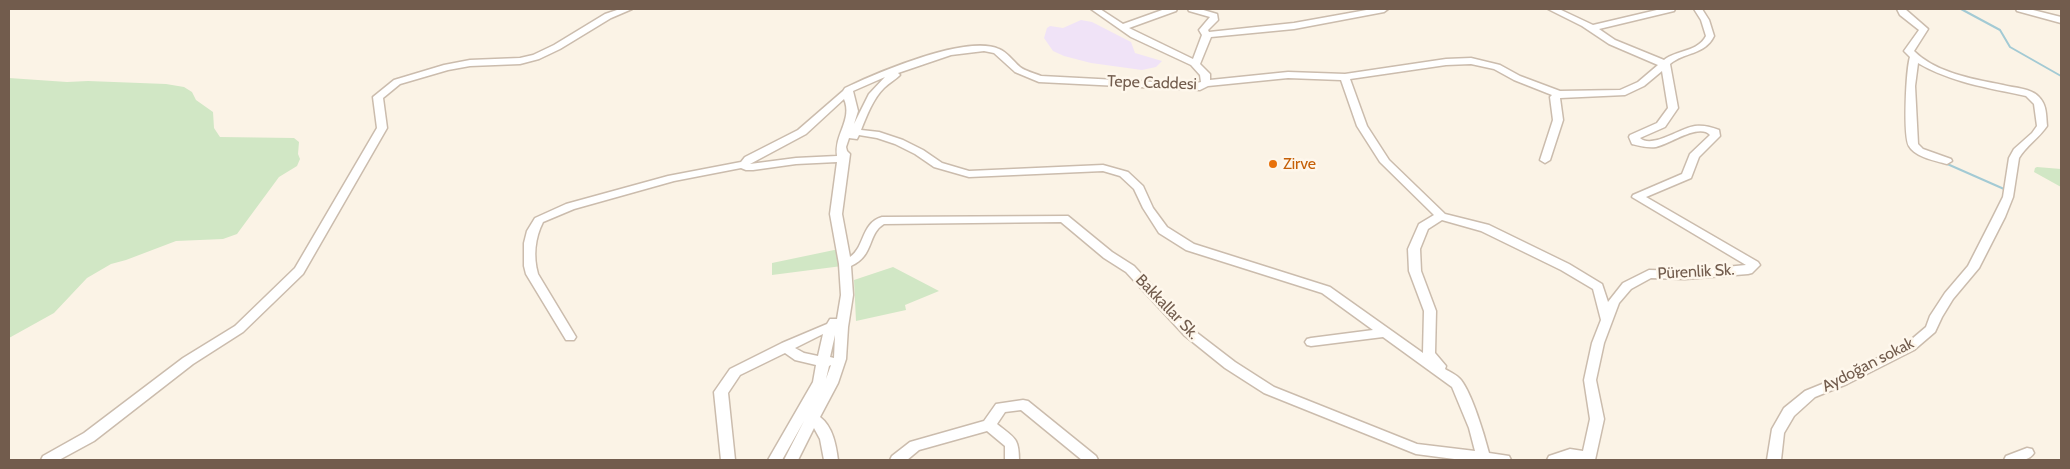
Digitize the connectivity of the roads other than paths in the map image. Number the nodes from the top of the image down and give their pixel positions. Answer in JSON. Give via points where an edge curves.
{"nodes":[{"id":1,"x":628,"y":9,"type":"edge"},
{"id":2,"x":1095,"y":9,"type":"edge"},
{"id":3,"x":1173,"y":9,"type":"edge"},
{"id":4,"x":1192,"y":9,"type":"edge"},
{"id":5,"x":1384,"y":9,"type":"edge"},
{"id":6,"x":1552,"y":9,"type":"edge"},
{"id":7,"x":1635,"y":9,"type":"edge"},
{"id":8,"x":1671,"y":9,"type":"edge"},
{"id":9,"x":1698,"y":9,"type":"edge"},
{"id":10,"x":1901,"y":9,"type":"edge"},
{"id":11,"x":2020,"y":9,"type":"edge"},
{"id":12,"x":1643,"y":16,"type":"junction"},
{"id":13,"x":2061,"y":20,"type":"edge"},
{"id":14,"x":1122,"y":27,"type":"junction"},
{"id":15,"x":1593,"y":28,"type":"junction"},
{"id":16,"x":1207,"y":35,"type":"junction"},
{"id":17,"x":970,"y":49,"type":"junction"},
{"id":18,"x":1914,"y":58,"type":"junction"},
{"id":19,"x":1195,"y":64,"type":"junction"},
{"id":20,"x":1665,"y":64,"type":"junction"},
{"id":21,"x":1345,"y":77,"type":"junction"},
{"id":22,"x":1206,"y":83,"type":"junction"},
{"id":23,"x":860,"y":84,"type":"junction"},
{"id":24,"x":875,"y":93,"type":"junction"},
{"id":25,"x":1559,"y":94,"type":"junction"},
{"id":26,"x":848,"y":95,"type":"junction"},
{"id":27,"x":855,"y":132,"type":"junction"},
{"id":28,"x":843,"y":159,"type":"junction"},
{"id":29,"x":1545,"y":160,"type":"dead end"},
{"id":30,"x":1947,"y":161,"type":"dead end"},
{"id":31,"x":744,"y":164,"type":"junction"},
{"id":32,"x":1441,"y":216,"type":"junction"},
{"id":33,"x":845,"y":264,"type":"junction"},
{"id":34,"x":1607,"y":321,"type":"junction"},
{"id":35,"x":837,"y":327,"type":"junction"},
{"id":36,"x":1384,"y":333,"type":"junction"},
{"id":37,"x":570,"y":337,"type":"dead end"},
{"id":38,"x":1311,"y":342,"type":"dead end"},
{"id":39,"x":786,"y":346,"type":"junction"},
{"id":40,"x":840,"y":359,"type":"junction"},
{"id":41,"x":823,"y":361,"type":"junction"},
{"id":42,"x":1457,"y":384,"type":"junction"},
{"id":43,"x":806,"y":417,"type":"junction"},
{"id":44,"x":989,"y":425,"type":"junction"},
{"id":45,"x":2027,"y":453,"type":"dead end"},
{"id":46,"x":1483,"y":457,"type":"junction"},
{"id":47,"x":1588,"y":459,"type":"edge"},
{"id":48,"x":48,"y":460,"type":"edge"},
{"id":49,"x":728,"y":460,"type":"edge"},
{"id":50,"x":775,"y":460,"type":"edge"},
{"id":51,"x":791,"y":460,"type":"edge"},
{"id":52,"x":831,"y":460,"type":"edge"},
{"id":53,"x":897,"y":460,"type":"edge"},
{"id":54,"x":1012,"y":460,"type":"edge"},
{"id":55,"x":1091,"y":460,"type":"edge"},
{"id":56,"x":1504,"y":460,"type":"edge"},
{"id":57,"x":1554,"y":460,"type":"edge"},
{"id":58,"x":1774,"y":460,"type":"edge"},
{"id":59,"x":2011,"y":460,"type":"edge"}],
"edges":[{"from":1,"to":48,"type":"street","via":[[603,19],[536,57],[520,61],[459,64],[397,82],[386,90],[378,97],[382,128],[299,271],[239,329],[188,361],[89,437]]},
{"from":2,"to":14,"type":"street","name":"Tepe Caddesi"},
{"from":3,"to":14,"type":"street"},
{"from":4,"to":16,"type":"street","via":[[1214,16],[1203,30]]},
{"from":5,"to":16,"type":"street","via":[[1294,26]]},
{"from":6,"to":15,"type":"street"},
{"from":7,"to":12,"type":"street"},
{"from":8,"to":12,"type":"street"},
{"from":9,"to":20,"type":"street","via":[[1710,36],[1707,42]]},
{"from":10,"to":18,"type":"street","via":[[1924,29],[1909,50]]},
{"from":11,"to":13,"type":"street"},
{"from":12,"to":15,"type":"street"},
{"from":14,"to":19,"type":"street","name":"Tepe Caddesi"},
{"from":15,"to":20,"type":"street","via":[[1612,42]]},
{"from":16,"to":19,"type":"street"},
{"from":17,"to":22,"type":"street","name":"Tepe Caddesi","via":[[997,51],[1018,70],[1039,80],[1193,87]]},
{"from":17,"to":23,"type":"street","name":"Tepe Caddesi","via":[[950,52]]},
{"from":17,"to":24,"type":"street","name":"Tepe Caddesi","via":[[894,76]]},
{"from":18,"to":30,"type":"street","via":[[1910,86],[1913,145],[1919,151]]},
{"from":18,"to":58,"type":"street","name":"Aydoğan sokak","via":[[1937,69],[2037,98],[2042,126],[2014,158],[2008,196],[2000,217],[1973,268],[1949,296],[1931,329],[1910,347],[1810,394],[1789,412],[1777,433]]},
{"from":19,"to":22,"type":"street","name":"Tepe Caddesi","via":[[1205,74]]},
{"from":20,"to":25,"type":"street","via":[[1641,84],[1622,93]]},
{"from":20,"to":34,"type":"street","name":"Pürenlik Sk.","via":[[1673,108],[1661,125],[1634,137],[1636,142],[1652,146],[1697,127],[1708,128],[1715,132],[1715,136],[1694,156],[1687,176],[1636,197],[1754,265],[1748,270],[1649,274],[1627,286],[1614,302]]},
{"from":21,"to":22,"type":"street","via":[[1288,75]]},
{"from":21,"to":25,"type":"street","via":[[1470,60],[1497,66],[1517,78]]},
{"from":21,"to":32,"type":"street","via":[[1362,126],[1385,162]]},
{"from":23,"to":24,"type":"street","via":[[872,87]]},
{"from":23,"to":26,"type":"street","name":"Tepe Caddesi","via":[[851,88]]},
{"from":24,"to":26,"type":"street","via":[[862,100]]},
{"from":24,"to":27,"type":"street","name":"Tepe Caddesi"},
{"from":25,"to":29,"type":"street","via":[[1555,97],[1558,120]]},
{"from":26,"to":28,"type":"street","name":"Tepe Caddesi","via":[[854,111],[842,148]]},
{"from":26,"to":31,"type":"street","via":[[839,98],[802,132]]},
{"from":27,"to":28,"type":"street","name":"Tepe Caddesi"},
{"from":27,"to":36,"type":"street","via":[[899,142],[938,165],[969,174],[1103,168],[1124,174],[1139,188],[1163,230],[1190,247],[1326,290]]},
{"from":28,"to":31,"type":"street","via":[[796,161],[753,168]]},
{"from":28,"to":33,"type":"street","name":"Tepe Caddesi","via":[[836,214]]},
{"from":31,"to":37,"type":"street","via":[[672,178],[570,206],[539,220],[530,244],[532,274]]},
{"from":32,"to":34,"type":"street","via":[[1485,228],[1598,287]]},
{"from":32,"to":42,"type":"street","via":[[1423,227],[1414,249],[1415,271],[1430,311],[1429,354]]},
{"from":33,"to":35,"type":"street","name":"Tepe Caddesi","via":[[845,312]]},
{"from":33,"to":46,"type":"street","name":"Bakkallar Sk.","via":[[860,255],[870,230],[882,221],[1064,218],[1130,269],[1188,332],[1269,390],[1416,449]]},
{"from":34,"to":47,"type":"street","name":"Pürenlik Sk.","via":[[1590,380],[1597,419]]},
{"from":35,"to":39,"type":"street"},
{"from":35,"to":40,"type":"street"},
{"from":35,"to":41,"type":"street"},
{"from":36,"to":38,"type":"street"},
{"from":36,"to":42,"type":"street"},
{"from":39,"to":41,"type":"street","via":[[801,357]]},
{"from":39,"to":49,"type":"street","via":[[735,372],[721,392]]},
{"from":40,"to":41,"type":"street"},
{"from":40,"to":43,"type":"street","via":[[831,383]]},
{"from":41,"to":43,"type":"street"},
{"from":42,"to":46,"type":"street","via":[[1476,428]]},
{"from":43,"to":50,"type":"street"},
{"from":43,"to":51,"type":"street"},
{"from":43,"to":52,"type":"street","via":[[819,423],[826,433]]},
{"from":44,"to":53,"type":"street","via":[[915,446]]},
{"from":44,"to":54,"type":"street","via":[[1012,444]]},
{"from":44,"to":55,"type":"street","via":[[1001,408],[1023,405]]},
{"from":45,"to":59,"type":"street"},
{"from":46,"to":56,"type":"street","name":"Bakkallar Sk."},
{"from":47,"to":57,"type":"street","via":[[1570,454]]}]}
